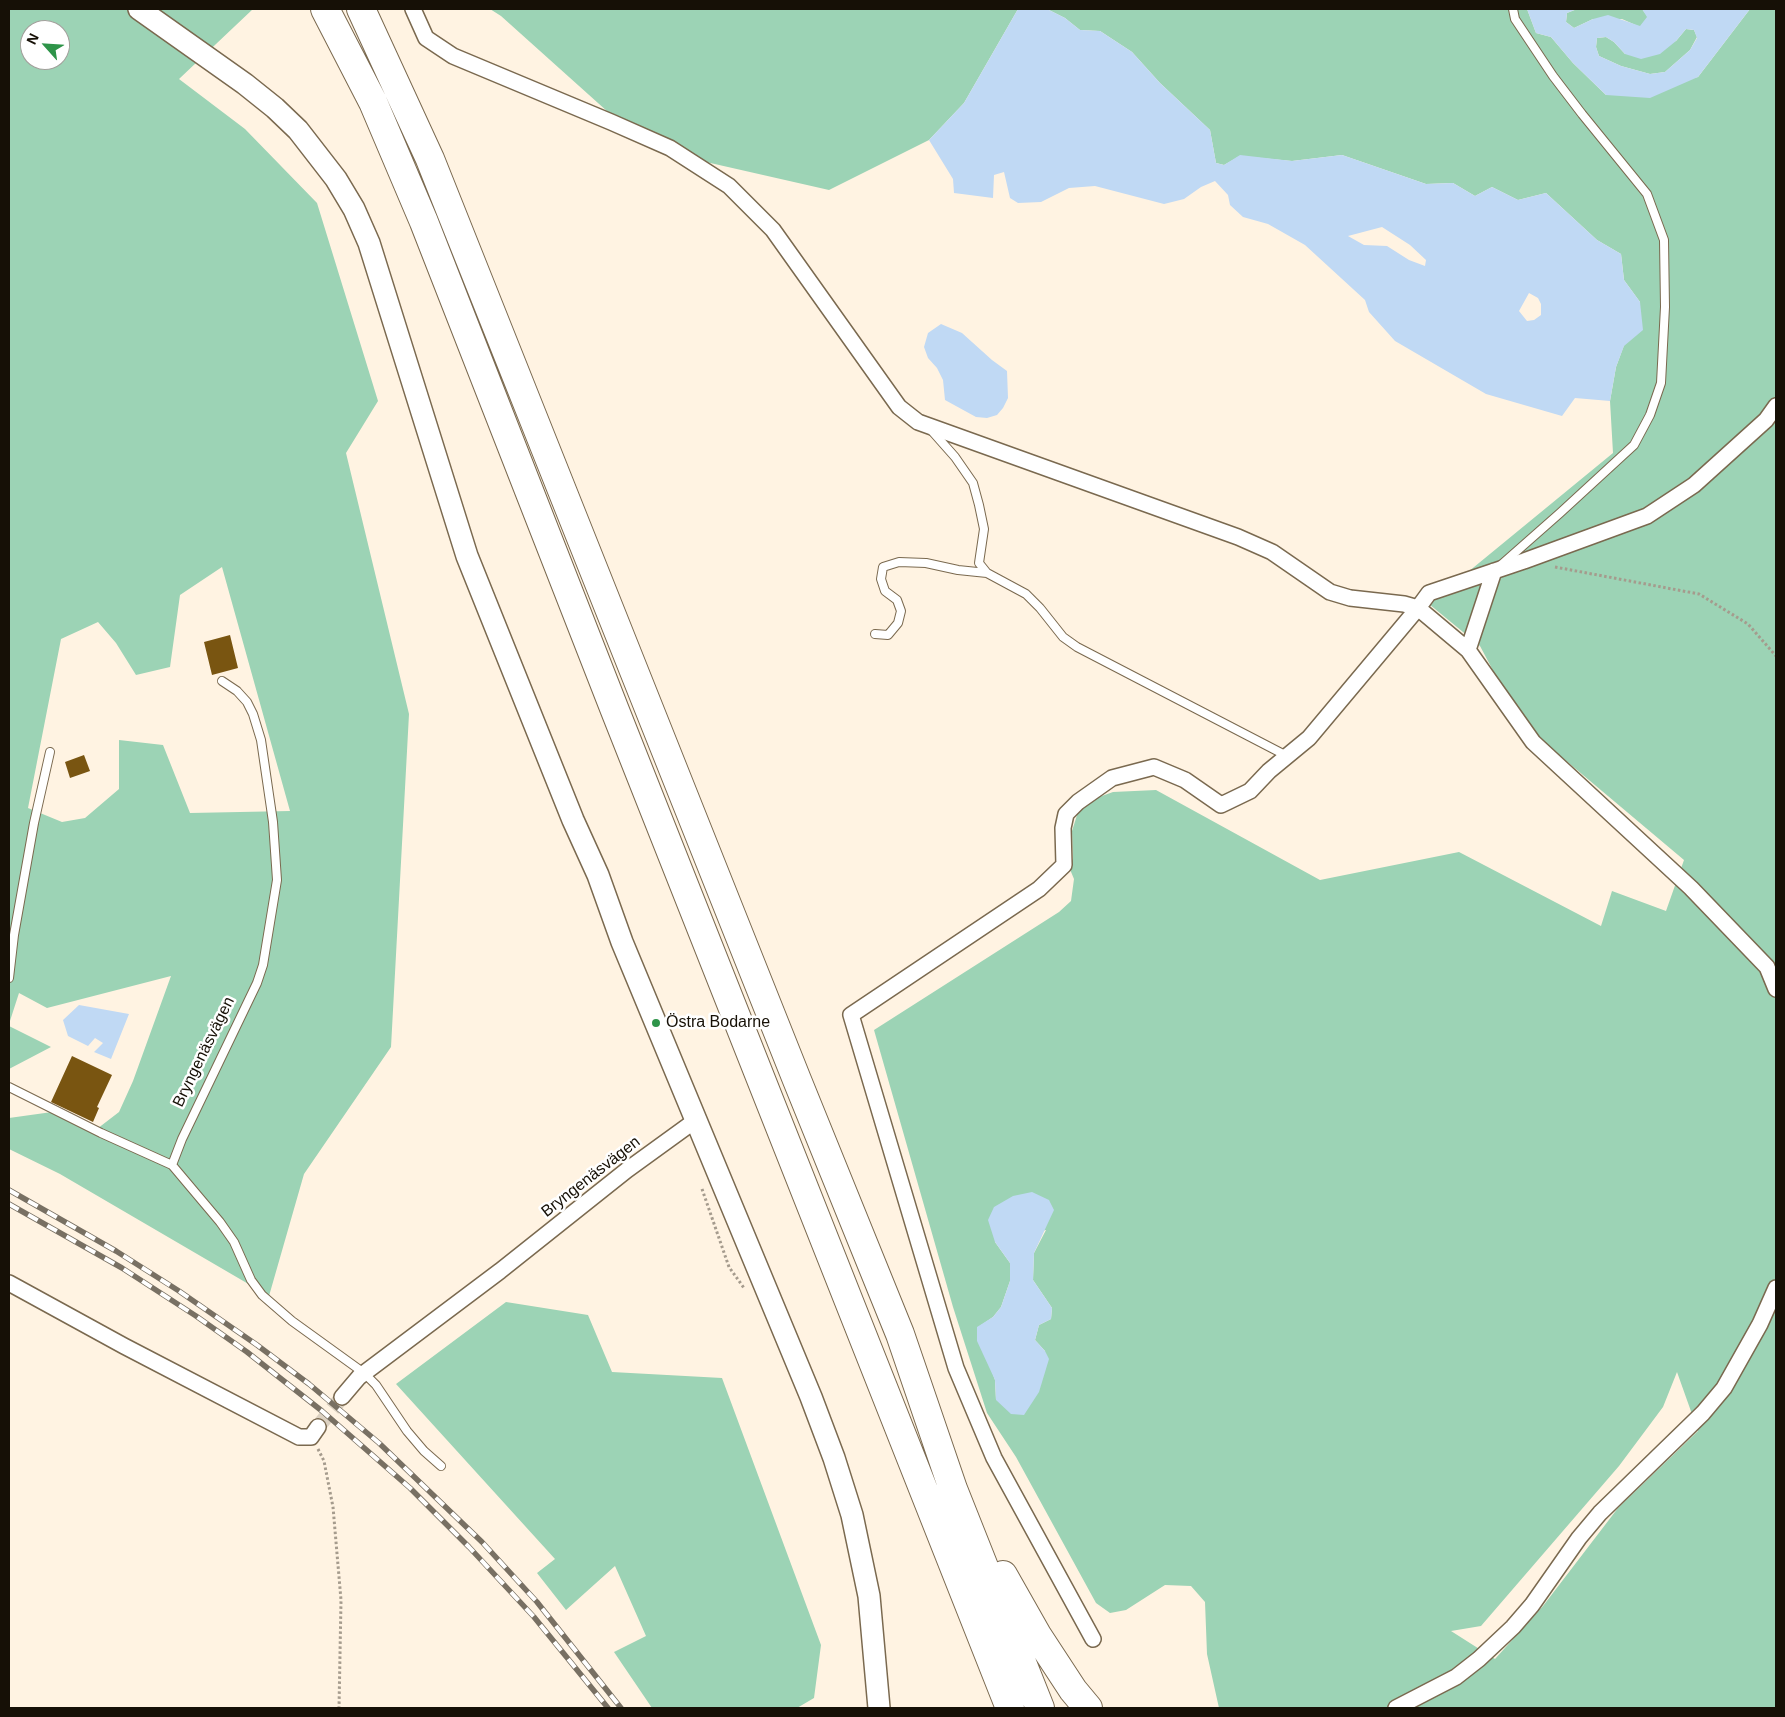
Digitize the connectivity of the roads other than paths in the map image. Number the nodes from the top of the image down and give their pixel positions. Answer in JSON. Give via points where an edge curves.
{"nodes":[{"id":1,"x":139,"y":9,"type":"edge"},
{"id":2,"x":325,"y":9,"type":"edge"},
{"id":3,"x":361,"y":9,"type":"edge"},
{"id":4,"x":413,"y":9,"type":"edge"},
{"id":5,"x":1513,"y":9,"type":"edge"},
{"id":6,"x":1776,"y":406,"type":"edge"},
{"id":7,"x":924,"y":424,"type":"junction"},
{"id":8,"x":1494,"y":571,"type":"junction"},
{"id":9,"x":987,"y":573,"type":"junction"},
{"id":10,"x":1418,"y":608,"type":"junction"},
{"id":11,"x":875,"y":634,"type":"dead end"},
{"id":12,"x":1468,"y":650,"type":"junction"},
{"id":13,"x":222,"y":681,"type":"dead end"},
{"id":14,"x":50,"y":752,"type":"dead end"},
{"id":15,"x":1286,"y":756,"type":"junction"},
{"id":16,"x":1772,"y":968,"type":"edge"},
{"id":17,"x":9,"y":978,"type":"edge"},
{"id":18,"x":1776,"y":989,"type":"edge"},
{"id":19,"x":9,"y":1087,"type":"edge"},
{"id":20,"x":696,"y":1120,"type":"junction"},
{"id":21,"x":172,"y":1165,"type":"junction"},
{"id":22,"x":9,"y":1283,"type":"edge"},
{"id":23,"x":1776,"y":1288,"type":"edge"},
{"id":24,"x":364,"y":1373,"type":"junction"},
{"id":25,"x":342,"y":1397,"type":"tunnel mouth"},
{"id":26,"x":314,"y":1432,"type":"road end"},
{"id":27,"x":441,"y":1466,"type":"dead end"},
{"id":28,"x":952,"y":1489,"type":"junction"},
{"id":29,"x":1093,"y":1639,"type":"dead end"},
{"id":30,"x":879,"y":1708,"type":"edge"},
{"id":31,"x":1010,"y":1708,"type":"edge"},
{"id":32,"x":1040,"y":1708,"type":"edge"},
{"id":33,"x":1088,"y":1708,"type":"edge"},
{"id":34,"x":1396,"y":1708,"type":"edge"}],
"edges":[{"from":1,"to":20,"type":"street","via":[[275,108],[314,149],[354,209],[369,243],[466,556]]},
{"from":2,"to":31,"type":"highway","via":[[373,102],[424,222]]},
{"from":3,"to":28,"type":"highway","via":[[430,159],[900,1334]]},
{"from":4,"to":7,"type":"street","via":[[426,38],[453,56],[670,148],[729,186],[773,230],[899,407]]},
{"from":5,"to":8,"type":"lane","via":[[1515,19],[1553,76],[1647,194],[1664,240],[1665,307],[1661,383],[1650,415],[1634,445]]},
{"from":6,"to":8,"type":"street","via":[[1766,420],[1694,485],[1648,516]]},
{"from":7,"to":9,"type":"lane","via":[[955,457],[973,483],[984,529],[979,564]]},
{"from":7,"to":10,"type":"street","via":[[1238,537],[1272,552],[1330,592]]},
{"from":8,"to":10,"type":"street","via":[[1429,593]]},
{"from":8,"to":12,"type":"street"},
{"from":9,"to":11,"type":"lane","via":[[926,563],[899,562],[883,567],[881,579],[885,591],[897,600],[901,611],[898,623],[888,635]]},
{"from":9,"to":15,"type":"lane","via":[[1026,594],[1063,637],[1077,647]]},
{"from":10,"to":12,"type":"street"},
{"from":10,"to":15,"type":"street","via":[[1309,738]]},
{"from":12,"to":16,"type":"street","via":[[1533,742]]},
{"from":13,"to":21,"type":"lane","name":"Bryngenäsvägen","via":[[237,691],[254,714],[273,822],[277,880],[257,983]]},
{"from":14,"to":17,"type":"lane","via":[[34,823]]},
{"from":15,"to":29,"type":"street","via":[[1250,792],[1221,805],[1185,780],[1154,766],[1112,778],[1066,814],[1064,865],[1039,889],[851,1015],[956,1368],[994,1458]]},
{"from":16,"to":18,"type":"street"},
{"from":19,"to":21,"type":"lane"},
{"from":20,"to":24,"type":"street","name":"Bryngenäsvägen"},
{"from":20,"to":30,"type":"street","via":[[811,1396],[852,1515],[869,1596]]},
{"from":21,"to":24,"type":"lane","via":[[234,1242],[251,1280],[262,1295]]},
{"from":22,"to":26,"type":"street","via":[[299,1437]]},
{"from":23,"to":34,"type":"street","via":[[1724,1388],[1703,1413],[1600,1513],[1513,1627],[1456,1677]]},
{"from":24,"to":25,"type":"street","name":"Bryngenäsvägen"},
{"from":24,"to":27,"type":"lane","via":[[407,1431]]},
{"from":28,"to":32,"type":"highway"},
{"from":28,"to":33,"type":"highway","via":[[980,1524],[1008,1585],[1037,1636]]}]}
